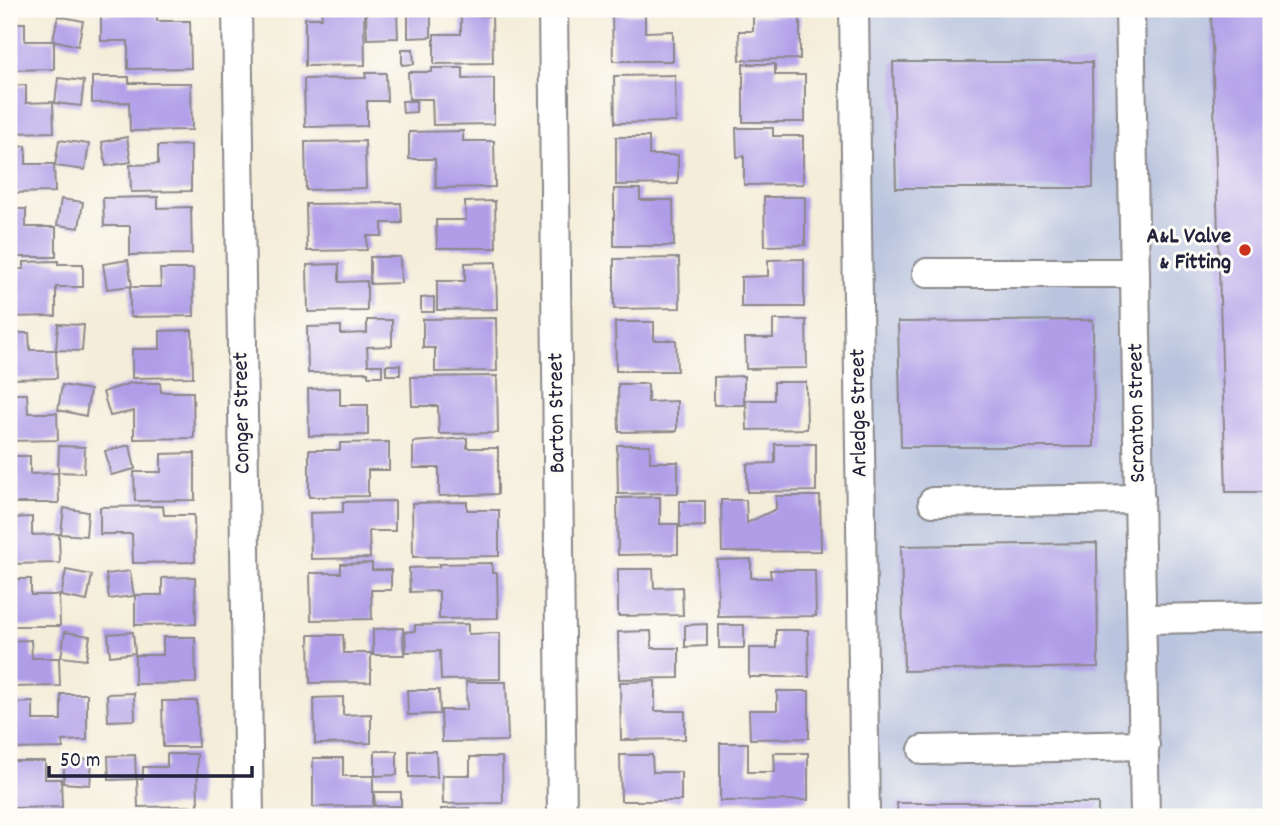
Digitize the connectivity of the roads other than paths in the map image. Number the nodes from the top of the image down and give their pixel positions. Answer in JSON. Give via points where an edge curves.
{"nodes":[{"id":1,"x":237,"y":9,"type":"edge"},
{"id":2,"x":554,"y":9,"type":"edge"},
{"id":3,"x":854,"y":9,"type":"edge"},
{"id":4,"x":1130,"y":9,"type":"edge"},
{"id":5,"x":927,"y":273,"type":"dead end"},
{"id":6,"x":1135,"y":273,"type":"junction"},
{"id":7,"x":1140,"y":499,"type":"junction"},
{"id":8,"x":933,"y":502,"type":"dead end"},
{"id":9,"x":1271,"y":617,"type":"edge"},
{"id":10,"x":1143,"y":619,"type":"junction"},
{"id":11,"x":1144,"y":746,"type":"junction"},
{"id":12,"x":923,"y":750,"type":"dead end"},
{"id":13,"x":249,"y":817,"type":"edge"},
{"id":14,"x":562,"y":817,"type":"edge"},
{"id":15,"x":865,"y":817,"type":"edge"},
{"id":16,"x":1146,"y":817,"type":"edge"}],
"edges":[{"from":1,"to":13,"type":"street","name":"Conger Street"},
{"from":2,"to":14,"type":"street","name":"Barton Street"},
{"from":3,"to":15,"type":"street","name":"Arledge Street"},
{"from":4,"to":6,"type":"street","name":"Scranton Street"},
{"from":5,"to":6,"type":"street"},
{"from":6,"to":7,"type":"street","name":"Scranton Street"},
{"from":7,"to":8,"type":"street"},
{"from":7,"to":10,"type":"street","name":"Scranton Street"},
{"from":9,"to":10,"type":"street"},
{"from":10,"to":11,"type":"street","name":"Scranton Street"},
{"from":11,"to":12,"type":"street"},
{"from":11,"to":16,"type":"street","name":"Scranton Street"}]}
